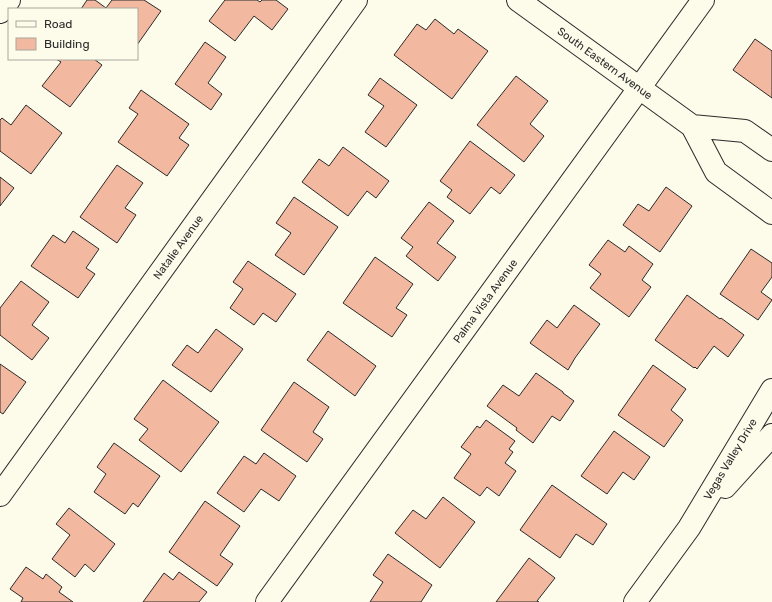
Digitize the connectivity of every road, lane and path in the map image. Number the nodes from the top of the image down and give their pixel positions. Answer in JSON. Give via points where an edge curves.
{"nodes":[{"id":1,"x":8,"y":0,"type":"edge"},
{"id":2,"x":356,"y":0,"type":"edge"},
{"id":3,"x":518,"y":0,"type":"edge"},
{"id":4,"x":703,"y":0,"type":"edge"},
{"id":5,"x":0,"y":12,"type":"edge"},
{"id":6,"x":639,"y":87,"type":"junction"},
{"id":7,"x":692,"y":126,"type":"junction"},
{"id":8,"x":772,"y":150,"type":"edge"},
{"id":9,"x":772,"y":213,"type":"edge"},
{"id":10,"x":772,"y":390,"type":"edge"},
{"id":11,"x":772,"y":435,"type":"edge"},
{"id":12,"x":0,"y":495,"type":"edge"},
{"id":13,"x":689,"y":528,"type":"junction"},
{"id":14,"x":267,"y":602,"type":"edge"},
{"id":15,"x":635,"y":602,"type":"edge"}],
"edges":[{"from":1,"to":5,"type":"street"},
{"from":2,"to":12,"type":"street","name":"Natalie Avenue"},
{"from":3,"to":6,"type":"street","name":"South Eastern Avenue"},
{"from":4,"to":6,"type":"street","name":"Palma Vista Avenue"},
{"from":6,"to":7,"type":"street","name":"South Eastern Avenue"},
{"from":6,"to":14,"type":"street","name":"Palma Vista Avenue"},
{"from":7,"to":8,"type":"street","via":[[745,131]]},
{"from":7,"to":9,"type":"street","name":"South Eastern Avenue","via":[[716,172]]},
{"from":10,"to":13,"type":"street","name":"Vegas Valley Drive"},
{"from":11,"to":13,"type":"street","name":"Vegas Valley Drive"},
{"from":13,"to":15,"type":"street","name":"Vegas Valley Drive"}]}
